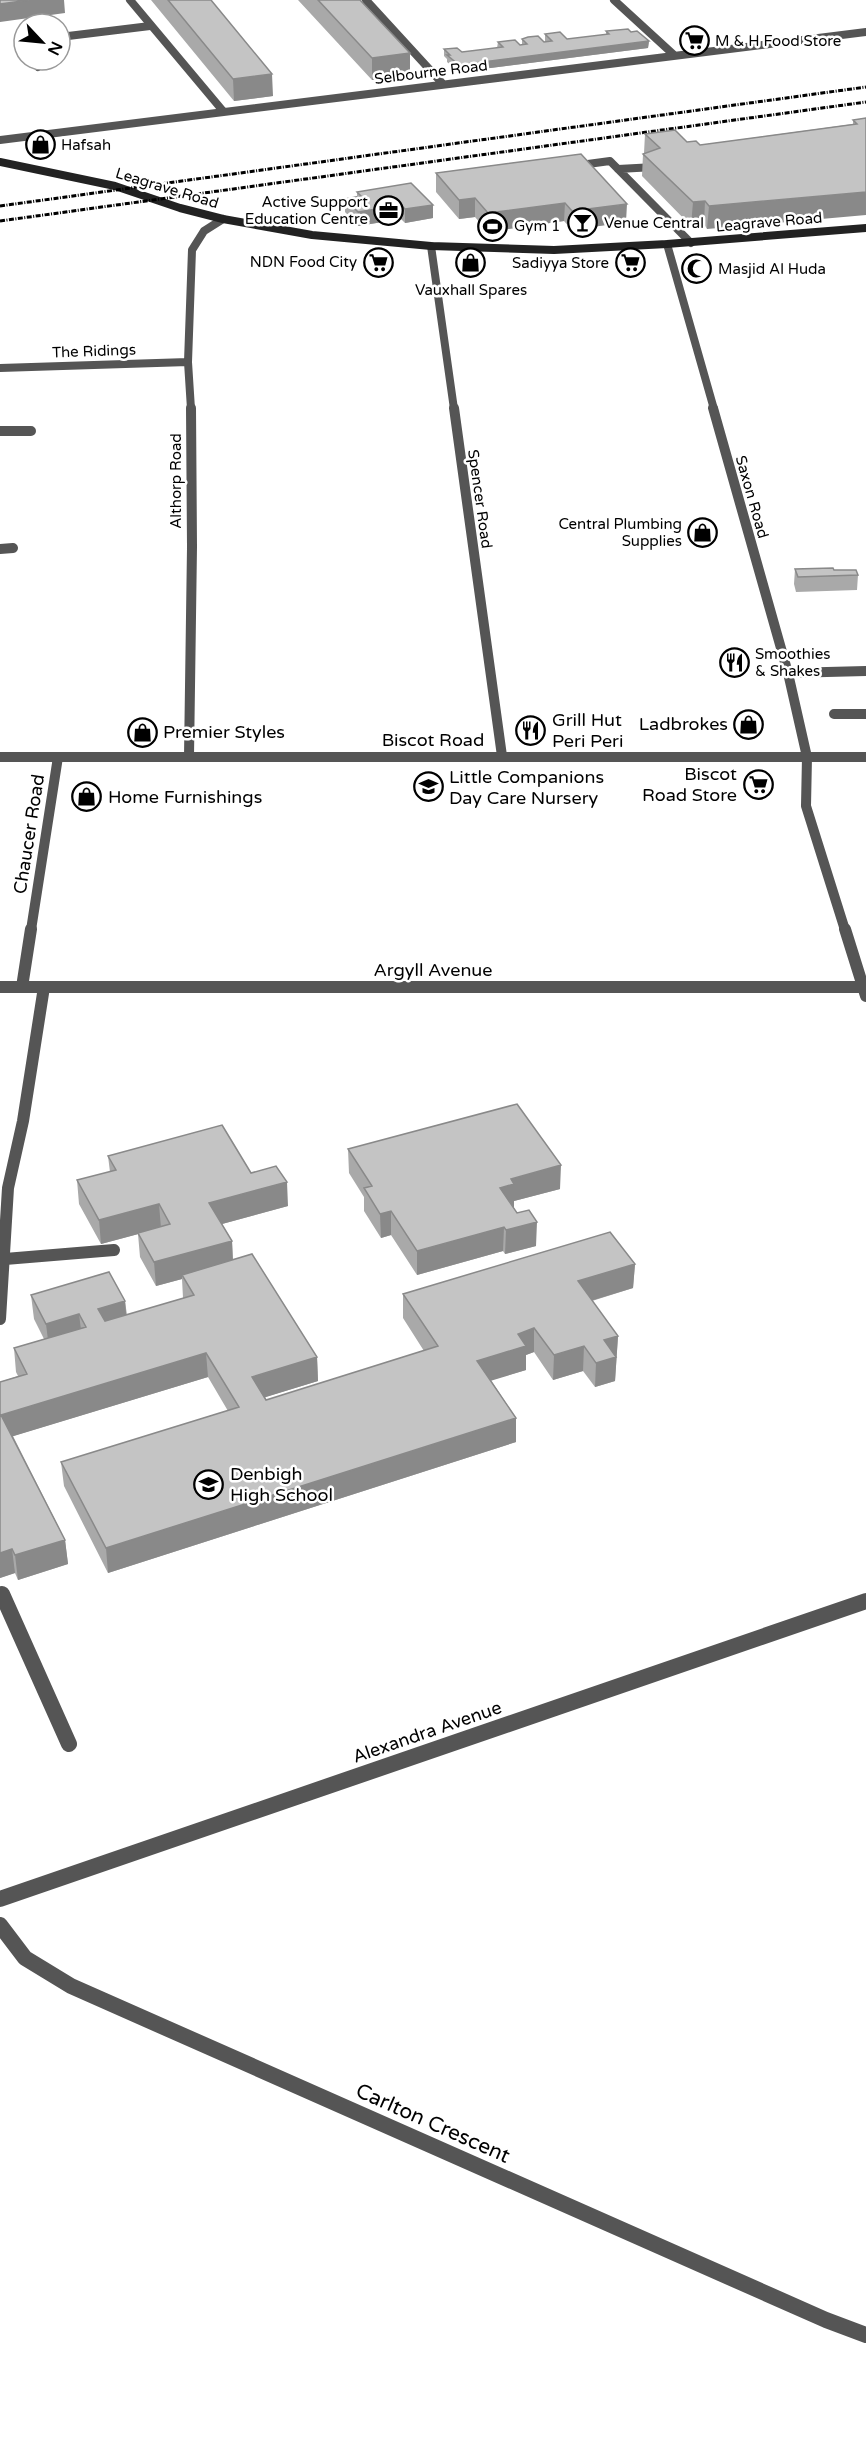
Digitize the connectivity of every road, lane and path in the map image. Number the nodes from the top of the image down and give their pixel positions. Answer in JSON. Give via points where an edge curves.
{"nodes":[{"id":1,"x":130,"y":0,"type":"edge"},
{"id":2,"x":366,"y":0,"type":"edge"},
{"id":3,"x":615,"y":0,"type":"edge"},
{"id":4,"x":150,"y":26,"type":"junction"},
{"id":5,"x":866,"y":32,"type":"edge"},
{"id":6,"x":72,"y":36,"type":"edge"},
{"id":7,"x":674,"y":55,"type":"junction"},
{"id":8,"x":442,"y":84,"type":"junction"},
{"id":9,"x":223,"y":111,"type":"junction"},
{"id":10,"x":0,"y":140,"type":"edge"},
{"id":11,"x":0,"y":162,"type":"edge"},
{"id":12,"x":565,"y":167,"type":"edge"},
{"id":13,"x":655,"y":167,"type":"edge"},
{"id":14,"x":618,"y":169,"type":"junction"},
{"id":15,"x":223,"y":219,"type":"junction"},
{"id":16,"x":866,"y":228,"type":"edge"},
{"id":17,"x":691,"y":243,"type":"junction"},
{"id":18,"x":667,"y":244,"type":"junction"},
{"id":19,"x":431,"y":246,"type":"junction"},
{"id":20,"x":188,"y":362,"type":"junction"},
{"id":21,"x":0,"y":368,"type":"edge"},
{"id":22,"x":0,"y":431,"type":"edge"},
{"id":23,"x":31,"y":431,"type":"dead end"},
{"id":24,"x":12,"y":548,"type":"dead end"},
{"id":25,"x":0,"y":549,"type":"edge"},
{"id":26,"x":866,"y":671,"type":"edge"},
{"id":27,"x":788,"y":674,"type":"junction"},
{"id":28,"x":834,"y":714,"type":"dead end"},
{"id":29,"x":866,"y":714,"type":"edge"},
{"id":30,"x":189,"y":756,"type":"junction"},
{"id":31,"x":502,"y":756,"type":"junction"},
{"id":32,"x":0,"y":757,"type":"edge"},
{"id":33,"x":58,"y":757,"type":"junction"},
{"id":34,"x":807,"y":757,"type":"junction"},
{"id":35,"x":866,"y":757,"type":"edge"},
{"id":36,"x":0,"y":987,"type":"edge"},
{"id":37,"x":22,"y":987,"type":"junction"},
{"id":38,"x":44,"y":987,"type":"junction"},
{"id":39,"x":865,"y":990,"type":"edge"},
{"id":40,"x":114,"y":1250,"type":"dead end"},
{"id":41,"x":5,"y":1259,"type":"junction"},
{"id":42,"x":0,"y":1319,"type":"edge"},
{"id":43,"x":0,"y":1595,"type":"edge"},
{"id":44,"x":866,"y":1601,"type":"edge"},
{"id":45,"x":69,"y":1744,"type":"dead end"},
{"id":46,"x":0,"y":1899,"type":"edge"},
{"id":47,"x":0,"y":1925,"type":"edge"},
{"id":48,"x":866,"y":2335,"type":"edge"}],
"edges":[{"from":1,"to":4,"type":"street"},
{"from":2,"to":8,"type":"street"},
{"from":3,"to":7,"type":"street"},
{"from":4,"to":6,"type":"street"},
{"from":4,"to":9,"type":"street"},
{"from":5,"to":7,"type":"street","name":"Selbourne Road"},
{"from":7,"to":8,"type":"street","name":"Selbourne Road"},
{"from":8,"to":9,"type":"street","name":"Selbourne Road"},
{"from":9,"to":10,"type":"street","name":"Selbourne Road"},
{"from":11,"to":15,"type":"main road","name":"Leagrave Road","via":[[115,186]]},
{"from":12,"to":14,"type":"street","via":[[610,161]]},
{"from":13,"to":14,"type":"street"},
{"from":14,"to":17,"type":"street"},
{"from":15,"to":19,"type":"main road","name":"Leagrave Road","via":[[312,235]]},
{"from":15,"to":20,"type":"street","name":"Althorp Road","via":[[204,231],[192,250]]},
{"from":16,"to":17,"type":"main road","name":"Leagrave Road"},
{"from":17,"to":18,"type":"main road","name":"Leagrave Road"},
{"from":18,"to":19,"type":"main road","name":"Leagrave Road","via":[[554,250]]},
{"from":18,"to":27,"type":"street","name":"Saxon Road"},
{"from":19,"to":31,"type":"street","name":"Spencer Road"},
{"from":20,"to":21,"type":"street","name":"The Ridings"},
{"from":20,"to":30,"type":"street","name":"Althorp Road","via":[[192,547]]},
{"from":22,"to":23,"type":"street"},
{"from":24,"to":25,"type":"street"},
{"from":26,"to":27,"type":"street"},
{"from":27,"to":34,"type":"street","name":"Saxon Road"},
{"from":28,"to":29,"type":"street"},
{"from":30,"to":31,"type":"street","name":"Biscot Road"},
{"from":30,"to":33,"type":"street","name":"Biscot Road"},
{"from":31,"to":34,"type":"street","name":"Biscot Road"},
{"from":32,"to":33,"type":"street","name":"Biscot Road"},
{"from":33,"to":37,"type":"street","name":"Chaucer Road"},
{"from":34,"to":35,"type":"street","name":"Biscot Road"},
{"from":34,"to":39,"type":"street","name":"Saxon Road","via":[[806,806]]},
{"from":36,"to":37,"type":"street","name":"Argyll Avenue"},
{"from":37,"to":38,"type":"street","name":"Argyll Avenue"},
{"from":38,"to":39,"type":"street","name":"Argyll Avenue"},
{"from":38,"to":41,"type":"street","via":[[23,1122],[8,1188]]},
{"from":40,"to":41,"type":"street"},
{"from":41,"to":42,"type":"street"},
{"from":43,"to":45,"type":"street"},
{"from":44,"to":46,"type":"street","name":"Alexandra Avenue"},
{"from":47,"to":48,"type":"street","name":"Carlton Crescent","via":[[25,1958],[71,1986]]}]}
